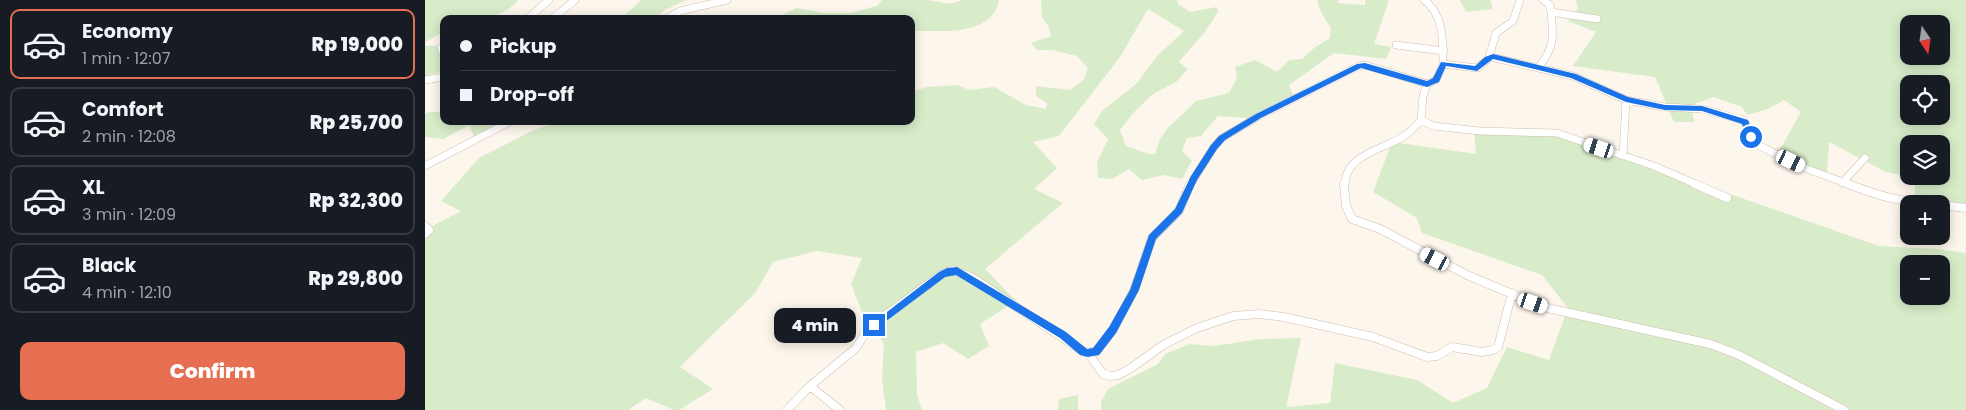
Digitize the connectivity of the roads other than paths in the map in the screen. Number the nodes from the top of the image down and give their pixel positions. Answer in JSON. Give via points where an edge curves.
{"nodes":[{"id":1,"x":549,"y":0,"type":"edge"},
{"id":2,"x":575,"y":0,"type":"edge"},
{"id":3,"x":727,"y":0,"type":"edge"},
{"id":4,"x":1424,"y":0,"type":"edge"},
{"id":5,"x":1520,"y":0,"type":"edge"},
{"id":6,"x":1543,"y":0,"type":"edge"},
{"id":7,"x":1551,"y":12,"type":"junction"},
{"id":8,"x":532,"y":15,"type":"edge"},
{"id":9,"x":557,"y":15,"type":"edge"},
{"id":10,"x":673,"y":15,"type":"edge"},
{"id":11,"x":1597,"y":19,"type":"dead end"},
{"id":12,"x":1396,"y":45,"type":"dead end"},
{"id":13,"x":1444,"y":51,"type":"junction"},
{"id":14,"x":1489,"y":57,"type":"junction"},
{"id":15,"x":1443,"y":64,"type":"junction"},
{"id":16,"x":1539,"y":67,"type":"junction"},
{"id":17,"x":440,"y":78,"type":"edge"},
{"id":18,"x":425,"y":80,"type":"edge"},
{"id":19,"x":1427,"y":84,"type":"junction"},
{"id":20,"x":1626,"y":100,"type":"junction"},
{"id":21,"x":1421,"y":120,"type":"junction"},
{"id":22,"x":503,"y":125,"type":"edge"},
{"id":23,"x":1623,"y":156,"type":"junction"},
{"id":24,"x":1865,"y":158,"type":"dead end"},
{"id":25,"x":425,"y":166,"type":"edge"},
{"id":26,"x":1842,"y":183,"type":"junction"},
{"id":27,"x":1727,"y":198,"type":"dead end"},
{"id":28,"x":1900,"y":201,"type":"edge"},
{"id":29,"x":1950,"y":205,"type":"edge"},
{"id":30,"x":1966,"y":208,"type":"edge"},
{"id":31,"x":425,"y":226,"type":"edge"},
{"id":32,"x":425,"y":234,"type":"edge"},
{"id":33,"x":1511,"y":293,"type":"junction"},
{"id":34,"x":1088,"y":353,"type":"junction"},
{"id":35,"x":810,"y":386,"type":"junction"},
{"id":36,"x":787,"y":410,"type":"edge"},
{"id":37,"x":840,"y":410,"type":"edge"},
{"id":38,"x":1844,"y":410,"type":"edge"}],
"edges":[{"from":1,"to":8,"type":"street"},
{"from":2,"to":9,"type":"street"},
{"from":3,"to":10,"type":"street"},
{"from":4,"to":13,"type":"street","via":[[1430,4],[1443,32]]},
{"from":5,"to":14,"type":"street","via":[[1513,21],[1496,33]]},
{"from":6,"to":7,"type":"street","via":[[1549,3]]},
{"from":7,"to":11,"type":"street"},
{"from":7,"to":16,"type":"street","via":[[1553,47]]},
{"from":12,"to":13,"type":"street"},
{"from":13,"to":15,"type":"street"},
{"from":14,"to":15,"type":"street","via":[[1477,68]]},
{"from":14,"to":16,"type":"street"},
{"from":15,"to":19,"type":"street","via":[[1436,80]]},
{"from":16,"to":20,"type":"street","via":[[1573,76]]},
{"from":17,"to":18,"type":"street"},
{"from":19,"to":21,"type":"street"},
{"from":19,"to":34,"type":"street","via":[[1365,65],[1359,66],[1222,138],[1203,162],[1179,211],[1152,238],[1134,290],[1113,330],[1099,349]]},
{"from":20,"to":23,"type":"street"},
{"from":20,"to":26,"type":"street","via":[[1702,109],[1743,120],[1751,137],[1760,146]]},
{"from":21,"to":23,"type":"street","via":[[1433,126],[1480,131],[1554,132]]},
{"from":21,"to":33,"type":"street","via":[[1404,136],[1372,150],[1353,165],[1343,185],[1349,215],[1357,222],[1380,229],[1467,275]]},
{"from":22,"to":25,"type":"street"},
{"from":23,"to":27,"type":"street"},
{"from":24,"to":26,"type":"street"},
{"from":26,"to":28,"type":"street"},
{"from":29,"to":30,"type":"street"},
{"from":31,"to":32,"type":"street","via":[[429,230]]},
{"from":33,"to":34,"type":"street","via":[[1498,347],[1493,352],[1452,346],[1437,356],[1427,357],[1377,338],[1291,317],[1262,314],[1224,318],[1195,330],[1168,342],[1119,374],[1103,374]]},
{"from":33,"to":38,"type":"street","via":[[1555,310],[1726,350]]},
{"from":34,"to":35,"type":"street","via":[[953,270],[942,274],[882,318],[856,348]]},
{"from":35,"to":36,"type":"street"},
{"from":35,"to":37,"type":"street"}]}
